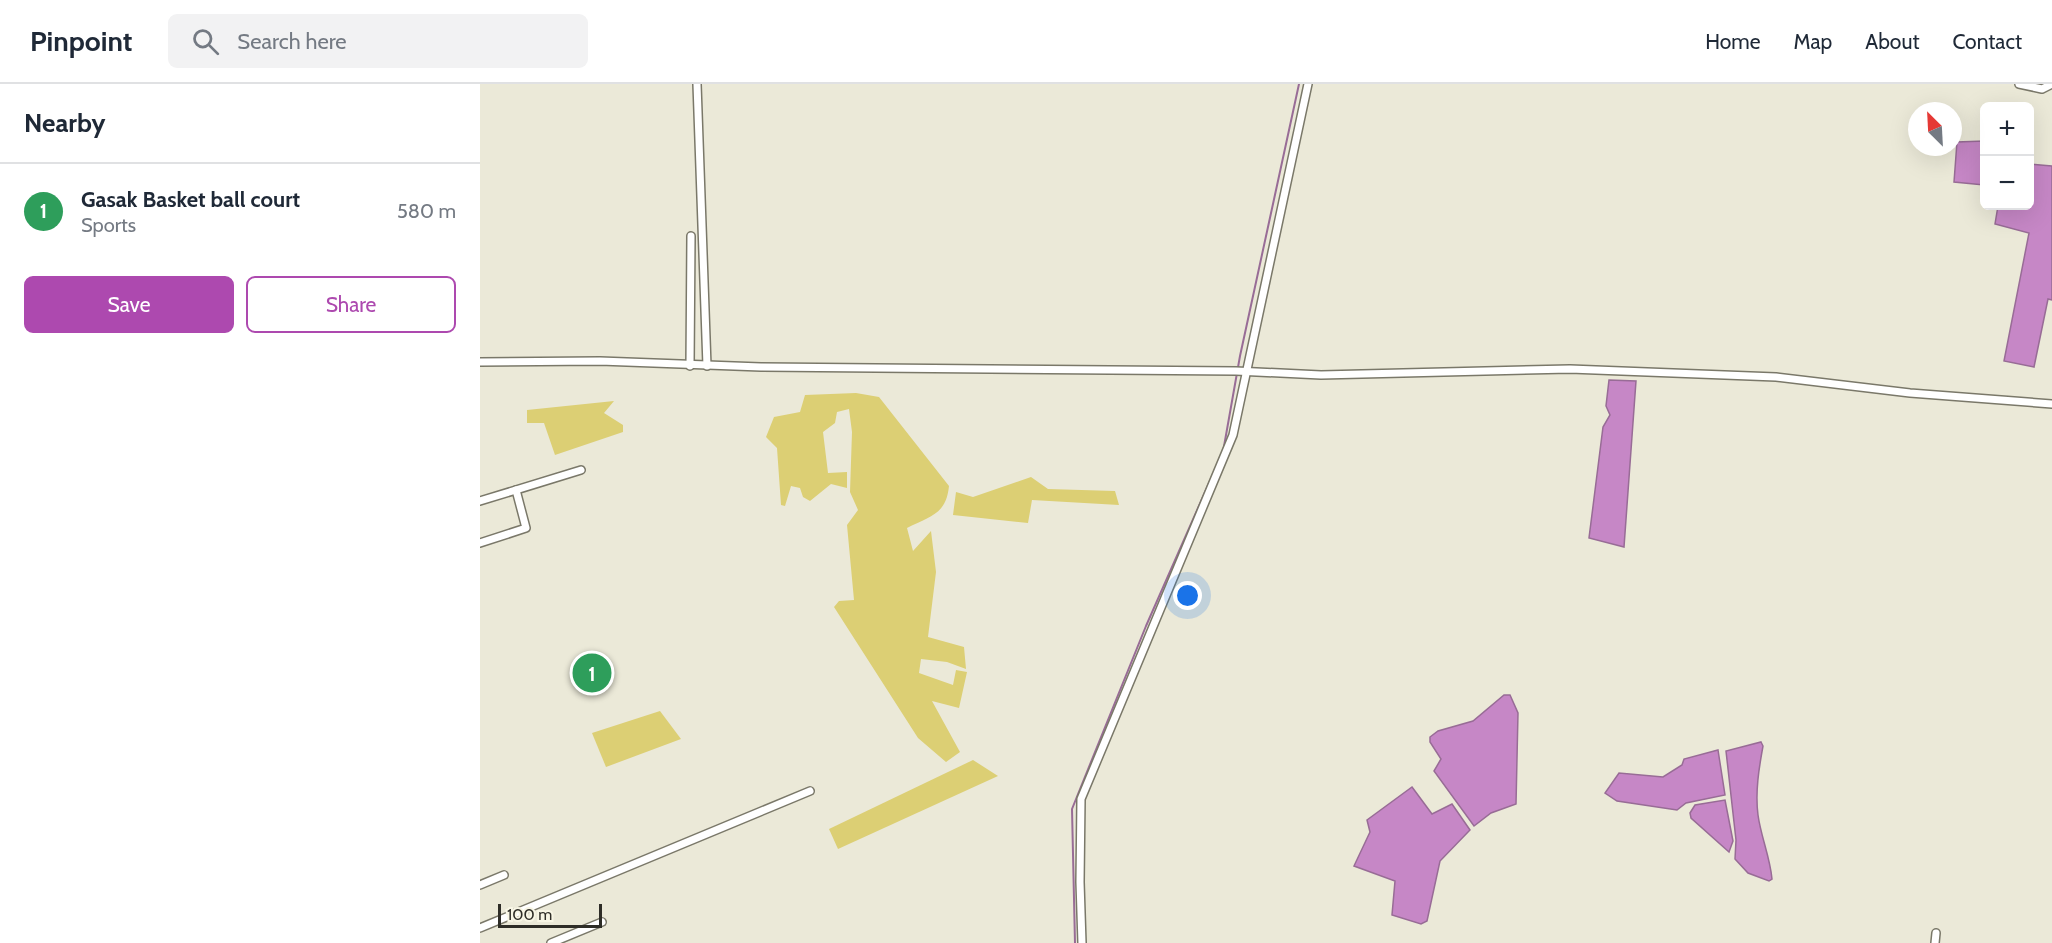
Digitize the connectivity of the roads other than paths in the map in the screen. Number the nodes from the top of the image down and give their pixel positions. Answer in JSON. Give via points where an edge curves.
{"nodes":[{"id":1,"x":697,"y":84,"type":"edge"},
{"id":2,"x":1308,"y":84,"type":"edge"},
{"id":3,"x":2019,"y":84,"type":"edge"},
{"id":4,"x":2052,"y":84,"type":"edge"},
{"id":5,"x":691,"y":236,"type":"dead end"},
{"id":6,"x":480,"y":362,"type":"edge"},
{"id":7,"x":690,"y":366,"type":"junction"},
{"id":8,"x":707,"y":366,"type":"junction"},
{"id":9,"x":1242,"y":371,"type":"junction"},
{"id":10,"x":2052,"y":404,"type":"edge"},
{"id":11,"x":580,"y":470,"type":"dead end"},
{"id":12,"x":516,"y":490,"type":"junction"},
{"id":13,"x":480,"y":501,"type":"edge"},
{"id":14,"x":480,"y":543,"type":"edge"},
{"id":15,"x":810,"y":791,"type":"dead end"},
{"id":16,"x":504,"y":875,"type":"dead end"},
{"id":17,"x":480,"y":885,"type":"edge"},
{"id":18,"x":602,"y":922,"type":"dead end"},
{"id":19,"x":480,"y":928,"type":"edge"},
{"id":20,"x":1936,"y":933,"type":"dead end"},
{"id":21,"x":551,"y":943,"type":"edge"},
{"id":22,"x":1082,"y":943,"type":"edge"},
{"id":23,"x":1935,"y":943,"type":"edge"}],
"edges":[{"from":1,"to":8,"type":"street"},
{"from":2,"to":9,"type":"street"},
{"from":3,"to":4,"type":"street","via":[[2042,89]]},
{"from":5,"to":7,"type":"street"},
{"from":6,"to":7,"type":"street","via":[[600,361]]},
{"from":7,"to":8,"type":"street"},
{"from":8,"to":9,"type":"street"},
{"from":9,"to":10,"type":"street","via":[[1397,375],[1581,369],[1776,378]]},
{"from":9,"to":22,"type":"street","via":[[1227,452],[1081,799]]},
{"from":11,"to":12,"type":"street"},
{"from":12,"to":13,"type":"street"},
{"from":12,"to":14,"type":"street","via":[[526,528]]},
{"from":15,"to":19,"type":"street"},
{"from":16,"to":17,"type":"street"},
{"from":18,"to":21,"type":"street"},
{"from":20,"to":23,"type":"street"}]}
